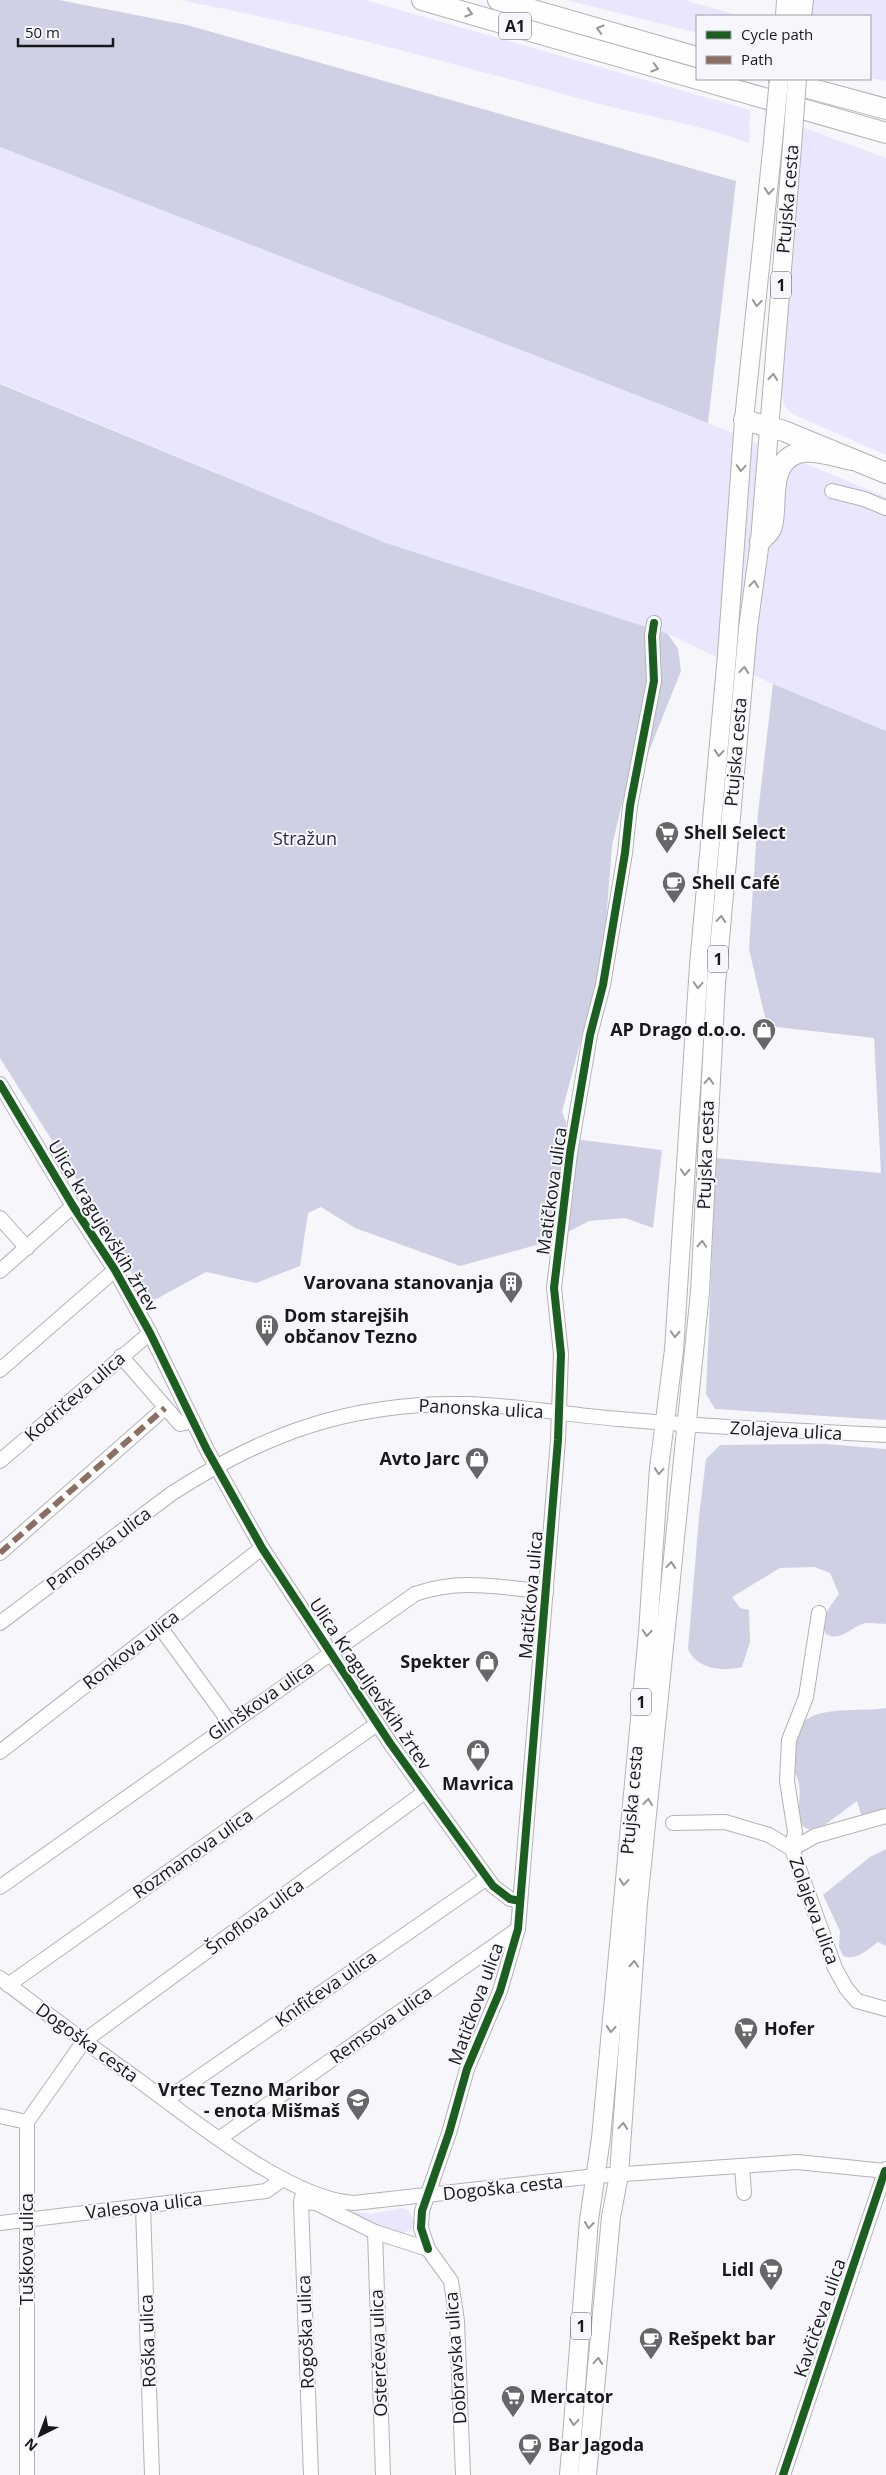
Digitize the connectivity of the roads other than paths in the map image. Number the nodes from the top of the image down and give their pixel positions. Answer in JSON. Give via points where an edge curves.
{"nodes":[{"id":1,"x":422,"y":0,"type":"edge"},
{"id":2,"x":498,"y":0,"type":"edge"},
{"id":3,"x":786,"y":0,"type":"edge"},
{"id":4,"x":804,"y":0,"type":"edge"},
{"id":5,"x":785,"y":15,"type":"edge"},
{"id":6,"x":802,"y":15,"type":"edge"},
{"id":7,"x":696,"y":57,"type":"edge"},
{"id":8,"x":696,"y":79,"type":"edge"},
{"id":9,"x":698,"y":80,"type":"edge"},
{"id":10,"x":778,"y":80,"type":"edge"},
{"id":11,"x":781,"y":80,"type":"edge"},
{"id":12,"x":797,"y":80,"type":"edge"},
{"id":13,"x":886,"y":96,"type":"edge"},
{"id":14,"x":844,"y":98,"type":"junction"},
{"id":15,"x":886,"y":109,"type":"edge"},
{"id":16,"x":840,"y":121,"type":"junction"},
{"id":17,"x":886,"y":133,"type":"edge"},
{"id":18,"x":886,"y":143,"type":"edge"},
{"id":19,"x":744,"y":420,"type":"junction"},
{"id":20,"x":769,"y":425,"type":"junction"},
{"id":21,"x":852,"y":460,"type":"junction"},
{"id":22,"x":886,"y":473,"type":"edge"},
{"id":23,"x":832,"y":491,"type":"dead end"},
{"id":24,"x":886,"y":508,"type":"edge"},
{"id":25,"x":760,"y":541,"type":"junction"},
{"id":26,"x":654,"y":623,"type":"dead end"},
{"id":27,"x":0,"y":1084,"type":"edge"},
{"id":28,"x":73,"y":1206,"type":"junction"},
{"id":29,"x":0,"y":1218,"type":"edge"},
{"id":30,"x":26,"y":1248,"type":"junction"},
{"id":31,"x":115,"y":1270,"type":"junction"},
{"id":32,"x":0,"y":1271,"type":"edge"},
{"id":33,"x":150,"y":1333,"type":"junction"},
{"id":34,"x":121,"y":1356,"type":"junction"},
{"id":35,"x":0,"y":1370,"type":"edge"},
{"id":36,"x":165,"y":1408,"type":"junction"},
{"id":37,"x":558,"y":1413,"type":"junction"},
{"id":38,"x":193,"y":1422,"type":"junction"},
{"id":39,"x":664,"y":1423,"type":"junction"},
{"id":40,"x":686,"y":1425,"type":"junction"},
{"id":41,"x":886,"y":1435,"type":"edge"},
{"id":42,"x":0,"y":1461,"type":"edge"},
{"id":43,"x":215,"y":1466,"type":"junction"},
{"id":44,"x":262,"y":1548,"type":"junction"},
{"id":45,"x":0,"y":1554,"type":"edge"},
{"id":46,"x":546,"y":1592,"type":"junction"},
{"id":47,"x":819,"y":1613,"type":"dead end"},
{"id":48,"x":0,"y":1623,"type":"edge"},
{"id":49,"x":160,"y":1627,"type":"junction"},
{"id":50,"x":330,"y":1654,"type":"junction"},
{"id":51,"x":230,"y":1722,"type":"junction"},
{"id":52,"x":377,"y":1724,"type":"junction"},
{"id":53,"x":0,"y":1752,"type":"edge"},
{"id":54,"x":425,"y":1792,"type":"junction"},
{"id":55,"x":886,"y":1816,"type":"edge"},
{"id":56,"x":673,"y":1823,"type":"dead end"},
{"id":57,"x":792,"y":1849,"type":"junction"},
{"id":58,"x":487,"y":1878,"type":"junction"},
{"id":59,"x":0,"y":1887,"type":"edge"},
{"id":60,"x":520,"y":1901,"type":"junction"},
{"id":61,"x":518,"y":1929,"type":"junction"},
{"id":62,"x":4,"y":1982,"type":"edge"},
{"id":63,"x":886,"y":2009,"type":"edge"},
{"id":64,"x":84,"y":2041,"type":"junction"},
{"id":65,"x":166,"y":2100,"type":"junction"},
{"id":66,"x":0,"y":2116,"type":"edge"},
{"id":67,"x":28,"y":2122,"type":"junction"},
{"id":68,"x":220,"y":2138,"type":"junction"},
{"id":69,"x":742,"y":2166,"type":"junction"},
{"id":70,"x":886,"y":2170,"type":"edge"},
{"id":71,"x":619,"y":2175,"type":"junction"},
{"id":72,"x":596,"y":2176,"type":"junction"},
{"id":73,"x":283,"y":2178,"type":"junction"},
{"id":74,"x":744,"y":2193,"type":"dead end"},
{"id":75,"x":302,"y":2196,"type":"junction"},
{"id":76,"x":428,"y":2196,"type":"junction"},
{"id":77,"x":143,"y":2207,"type":"junction"},
{"id":78,"x":26,"y":2220,"type":"junction"},
{"id":79,"x":0,"y":2223,"type":"edge"},
{"id":80,"x":375,"y":2232,"type":"junction"},
{"id":81,"x":428,"y":2249,"type":"junction"},
{"id":82,"x":27,"y":2475,"type":"edge"},
{"id":83,"x":152,"y":2475,"type":"edge"},
{"id":84,"x":311,"y":2475,"type":"edge"},
{"id":85,"x":383,"y":2475,"type":"edge"},
{"id":86,"x":463,"y":2475,"type":"edge"},
{"id":87,"x":569,"y":2475,"type":"edge"},
{"id":88,"x":587,"y":2475,"type":"edge"},
{"id":89,"x":783,"y":2475,"type":"edge"}],
"edges":[{"from":1,"to":8,"type":"highway","number":"A1","one_way":true},
{"from":7,"to":2,"type":"highway","number":"A1","one_way":true},
{"from":3,"to":5,"type":"main road"},
{"from":4,"to":6,"type":"main road"},
{"from":9,"to":16,"type":"highway","number":"A1","one_way":true},
{"from":10,"to":19,"type":"main road","name":"Ptujska cesta","number":"1","one_way":true,"bridge":true},
{"from":11,"to":14,"type":"highway"},
{"from":20,"to":12,"type":"main road","name":"Ptujska cesta","number":"1","one_way":true,"bridge":true},
{"from":13,"to":14,"type":"highway","via":[[863,91]]},
{"from":14,"to":15,"type":"highway"},
{"from":16,"to":17,"type":"highway","number":"A1"},
{"from":16,"to":18,"type":"highway","via":[[860,136]]},
{"from":19,"to":20,"type":"highway"},
{"from":19,"to":39,"type":"main road","name":"Ptujska cesta","number":"1","one_way":true,"via":[[728,655],[698,975],[674,1350]]},
{"from":20,"to":21,"type":"highway"},
{"from":20,"to":25,"type":"main road","name":"Ptujska cesta","number":"1"},
{"from":21,"to":22,"type":"highway"},
{"from":21,"to":25,"type":"highway","via":[[798,453],[788,459],[780,469],[775,485],[772,528]]},
{"from":23,"to":24,"type":"street"},
{"from":40,"to":25,"type":"main road","name":"Ptujska cesta","number":"1","one_way":true,"via":[[700,1292],[716,974],[748,628]]},
{"from":26,"to":37,"type":"street","name":"Matičkova ulica","via":[[654,682],[630,806],[603,985],[590,1036],[570,1153],[554,1288],[561,1354]]},
{"from":27,"to":28,"type":"street","name":"Ulica kragujevških žrtev"},
{"from":28,"to":30,"type":"street"},
{"from":28,"to":31,"type":"street","name":"Ulica kragujevških žrtev"},
{"from":29,"to":30,"type":"street"},
{"from":30,"to":32,"type":"street"},
{"from":31,"to":33,"type":"street","name":"Ulica kragujevških žrtev"},
{"from":31,"to":35,"type":"street"},
{"from":33,"to":34,"type":"street","name":"Kodričeva ulica"},
{"from":33,"to":38,"type":"street","name":"Ulica kragujevških žrtev"},
{"from":34,"to":36,"type":"street"},
{"from":34,"to":42,"type":"street","name":"Kodričeva ulica"},
{"from":36,"to":38,"type":"street","via":[[180,1424]]},
{"from":36,"to":45,"type":"street"},
{"from":37,"to":39,"type":"street","name":"Panonska ulica"},
{"from":37,"to":43,"type":"street","name":"Panonska ulica","via":[[466,1404],[414,1405],[365,1411],[324,1420],[276,1437]]},
{"from":37,"to":46,"type":"street","name":"Matičkova ulica"},
{"from":38,"to":43,"type":"street","name":"Ulica kragujevških žrtev"},
{"from":39,"to":40,"type":"street"},
{"from":39,"to":72,"type":"main road","name":"Ptujska cesta","number":"1","one_way":true,"via":[[652,1546],[648,1633]]},
{"from":40,"to":41,"type":"street","name":"Zolajeva ulica"},
{"from":71,"to":40,"type":"main road","name":"Ptujska cesta","number":"1","one_way":true,"via":[[638,1903]]},
{"from":43,"to":44,"type":"street","name":"Ulica Kraguljevških žrtev"},
{"from":43,"to":48,"type":"street","name":"Panonska ulica","via":[[171,1494]]},
{"from":44,"to":49,"type":"street","name":"Ronkova ulica"},
{"from":44,"to":50,"type":"street","name":"Ulica Kraguljevških žrtev"},
{"from":46,"to":50,"type":"street","name":"Glinškova ulica","via":[[457,1584],[433,1587],[415,1594]]},
{"from":46,"to":60,"type":"street","name":"Matičkova ulica"},
{"from":47,"to":57,"type":"street","via":[[806,1697],[789,1740],[787,1781],[795,1832]]},
{"from":49,"to":51,"type":"street"},
{"from":49,"to":53,"type":"street","name":"Ronkova ulica"},
{"from":50,"to":51,"type":"street","name":"Glinškova ulica"},
{"from":50,"to":52,"type":"street","name":"Ulica Kraguljevških žrtev"},
{"from":51,"to":59,"type":"street","name":"Glinškova ulica"},
{"from":52,"to":54,"type":"street","name":"Ulica Kraguljevških žrtev"},
{"from":52,"to":62,"type":"street","name":"Rozmanova ulica"},
{"from":54,"to":58,"type":"street","name":"Ulica Kraguljevških žrtev"},
{"from":54,"to":64,"type":"street","name":"Šnoflova ulica"},
{"from":55,"to":57,"type":"street","via":[[814,1836]]},
{"from":56,"to":57,"type":"street","name":"Zolajeva ulica","via":[[725,1822],[769,1835]]},
{"from":57,"to":63,"type":"street","name":"Zolajeva ulica","via":[[835,1968],[846,1988],[857,2001]]},
{"from":58,"to":60,"type":"street","name":"Ulica Kraguljevških žrtev","via":[[500,1893]]},
{"from":58,"to":65,"type":"street","name":"Knifičeva ulica"},
{"from":60,"to":61,"type":"street","name":"Matičkova ulica"},
{"from":61,"to":68,"type":"street","name":"Remsova ulica"},
{"from":61,"to":76,"type":"street","name":"Matičkova ulica","via":[[500,1991],[467,2069],[450,2133]]},
{"from":62,"to":64,"type":"street","name":"Dogoška cesta"},
{"from":64,"to":65,"type":"street","name":"Dogoška cesta"},
{"from":64,"to":67,"type":"street"},
{"from":65,"to":68,"type":"street","name":"Dogoška cesta"},
{"from":66,"to":67,"type":"street"},
{"from":67,"to":78,"type":"street","name":"Tuškova ulica"},
{"from":68,"to":73,"type":"street","name":"Dogoška cesta"},
{"from":69,"to":70,"type":"street","via":[[797,2162]]},
{"from":69,"to":71,"type":"street"},
{"from":69,"to":74,"type":"street"},
{"from":70,"to":89,"type":"street","name":"Kavčičeva ulica"},
{"from":71,"to":72,"type":"street"},
{"from":88,"to":71,"type":"main road","name":"Ptujska cesta","number":"1","one_way":true,"via":[[611,2217]]},
{"from":72,"to":76,"type":"street","name":"Dogoška cesta"},
{"from":72,"to":87,"type":"main road","name":"Ptujska cesta","number":"1","one_way":true,"via":[[589,2220]]},
{"from":73,"to":75,"type":"street","name":"Dogoška cesta"},
{"from":73,"to":77,"type":"street","name":"Valesova ulica","via":[[266,2191]]},
{"from":75,"to":76,"type":"street","name":"Dogoška cesta","via":[[354,2203]]},
{"from":75,"to":80,"type":"street"},
{"from":75,"to":84,"type":"street","name":"Rogoška ulica"},
{"from":76,"to":81,"type":"street","name":"Dobravska ulica","via":[[422,2211],[421,2228]]},
{"from":77,"to":78,"type":"street","name":"Valesova ulica"},
{"from":77,"to":83,"type":"street","name":"Roška ulica"},
{"from":78,"to":79,"type":"street","name":"Valesova ulica"},
{"from":78,"to":82,"type":"street","name":"Tuškova ulica"},
{"from":80,"to":81,"type":"street"},
{"from":80,"to":85,"type":"street","name":"Osterčeva ulica"},
{"from":81,"to":86,"type":"street","name":"Dobravska ulica","via":[[451,2281],[456,2300]]}]}
